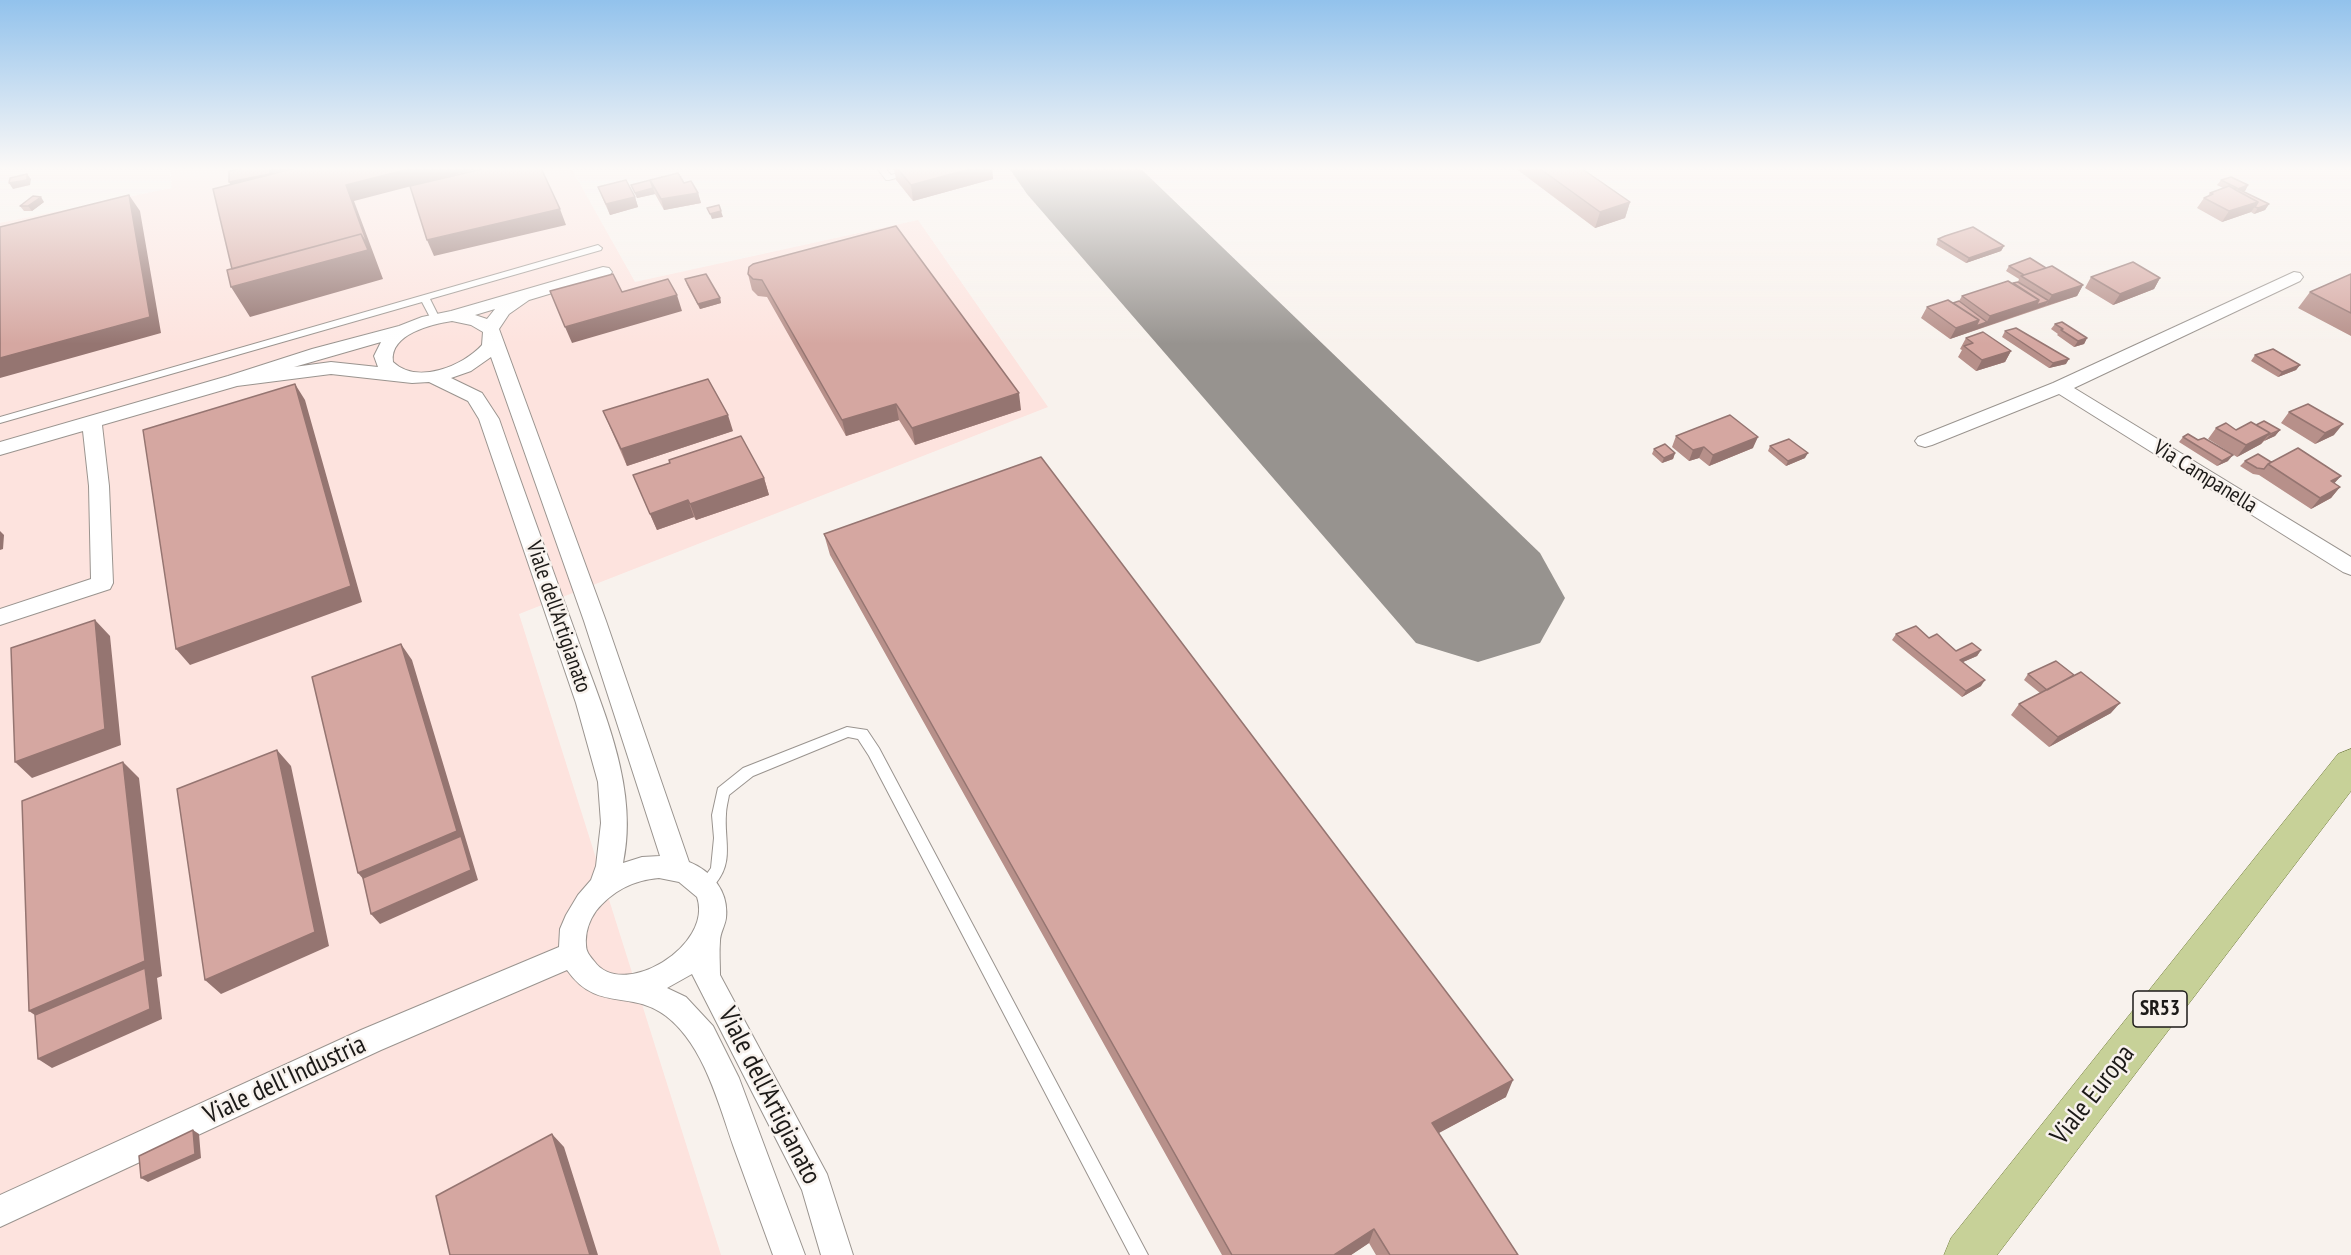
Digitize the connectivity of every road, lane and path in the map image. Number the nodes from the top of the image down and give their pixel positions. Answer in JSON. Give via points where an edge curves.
{"nodes":[{"id":1,"x":598,"y":248,"type":"dead end"},
{"id":2,"x":603,"y":272,"type":"dead end"},
{"id":3,"x":2294,"y":277,"type":"dead end"},
{"id":4,"x":523,"y":296,"type":"junction"},
{"id":5,"x":425,"y":298,"type":"junction"},
{"id":6,"x":443,"y":317,"type":"junction"},
{"id":7,"x":405,"y":330,"type":"junction"},
{"id":8,"x":492,"y":332,"type":"junction"},
{"id":9,"x":399,"y":375,"type":"junction"},
{"id":10,"x":434,"y":377,"type":"junction"},
{"id":11,"x":235,"y":380,"type":"junction"},
{"id":12,"x":2060,"y":387,"type":"junction"},
{"id":13,"x":0,"y":420,"type":"edge"},
{"id":14,"x":92,"y":421,"type":"junction"},
{"id":15,"x":1925,"y":441,"type":"dead end"},
{"id":16,"x":0,"y":449,"type":"edge"},
{"id":17,"x":2351,"y":567,"type":"edge"},
{"id":18,"x":0,"y":617,"type":"edge"},
{"id":19,"x":2351,"y":764,"type":"edge"},
{"id":20,"x":678,"y":868,"type":"junction"},
{"id":21,"x":705,"y":886,"type":"junction"},
{"id":22,"x":602,"y":888,"type":"junction"},
{"id":23,"x":706,"y":937,"type":"junction"},
{"id":24,"x":573,"y":954,"type":"junction"},
{"id":25,"x":632,"y":986,"type":"junction"},
{"id":26,"x":822,"y":1206,"type":"junction"},
{"id":27,"x":0,"y":1211,"type":"edge"},
{"id":28,"x":789,"y":1255,"type":"edge"},
{"id":29,"x":837,"y":1255,"type":"edge"},
{"id":30,"x":848,"y":1255,"type":"edge"},
{"id":31,"x":1138,"y":1255,"type":"edge"},
{"id":32,"x":1968,"y":1255,"type":"edge"}],
"edges":[{"from":1,"to":5,"type":"lane"},
{"from":2,"to":4,"type":"street","name":"Viale dell'Artigianato"},
{"from":3,"to":12,"type":"street"},
{"from":4,"to":6,"type":"street","name":"Viale dell'Artigianato"},
{"from":4,"to":8,"type":"street","name":"Viale dell'Artigianato","via":[[503,310]]},
{"from":5,"to":6,"type":"lane"},
{"from":5,"to":13,"type":"lane"},
{"from":6,"to":7,"type":"street","name":"Viale dell'Artigianato"},
{"from":6,"to":8,"type":"street","name":"Viale dell'Artigianato","via":[[469,317],[482,321]]},
{"from":7,"to":9,"type":"street","name":"Viale dell'Artigianato","via":[[384,350],[383,360],[388,369]]},
{"from":7,"to":11,"type":"street","name":"Viale dell'Artigianato"},
{"from":8,"to":10,"type":"street","name":"Viale dell'Artigianato","via":[[489,347],[481,357]]},
{"from":8,"to":20,"type":"street","name":"Viale dell'Artigianato"},
{"from":9,"to":10,"type":"street","name":"Viale dell'Artigianato"},
{"from":9,"to":11,"type":"street","name":"Viale dell'Artigianato","via":[[331,368]]},
{"from":10,"to":22,"type":"street","name":"Viale dell'Artigianato","via":[[475,397],[489,419],[588,704],[610,778],[615,821],[610,863]]},
{"from":11,"to":14,"type":"street","name":"Viale dell'Artigianato"},
{"from":12,"to":15,"type":"street"},
{"from":12,"to":17,"type":"street","name":"Via Campanella"},
{"from":14,"to":16,"type":"street","name":"Viale dell'Artigianato"},
{"from":14,"to":18,"type":"street","via":[[102,583]]},
{"from":19,"to":32,"type":"main road","name":"Viale Europa","number":"SR53"},
{"from":20,"to":21,"type":"street","via":[[694,875]]},
{"from":20,"to":22,"type":"street","name":"Viale dell'Artigianato","via":[[640,868]]},
{"from":21,"to":23,"type":"street","name":"Viale dell'Artigianato","via":[[712,901]]},
{"from":21,"to":31,"type":"lane","via":[[718,870],[723,792],[748,772],[847,732],[862,734]]},
{"from":22,"to":24,"type":"street","name":"Viale dell'Artigianato","via":[[587,902],[577,920]]},
{"from":23,"to":25,"type":"street","name":"Viale dell'Artigianato","via":[[677,970],[659,980]]},
{"from":23,"to":26,"type":"street","name":"Viale dell'Artigianato","via":[[706,976],[816,1185]]},
{"from":24,"to":25,"type":"street","name":"Viale dell'Artigianato","via":[[590,978],[605,984]]},
{"from":24,"to":27,"type":"street","name":"Viale dell'Industria","via":[[371,1040]]},
{"from":25,"to":28,"type":"street","name":"Viale dell'Artigianato","via":[[676,1006],[703,1036],[724,1078]]},
{"from":26,"to":29,"type":"street","name":"Viale dell'Artigianato"},
{"from":26,"to":30,"type":"lane"}]}
